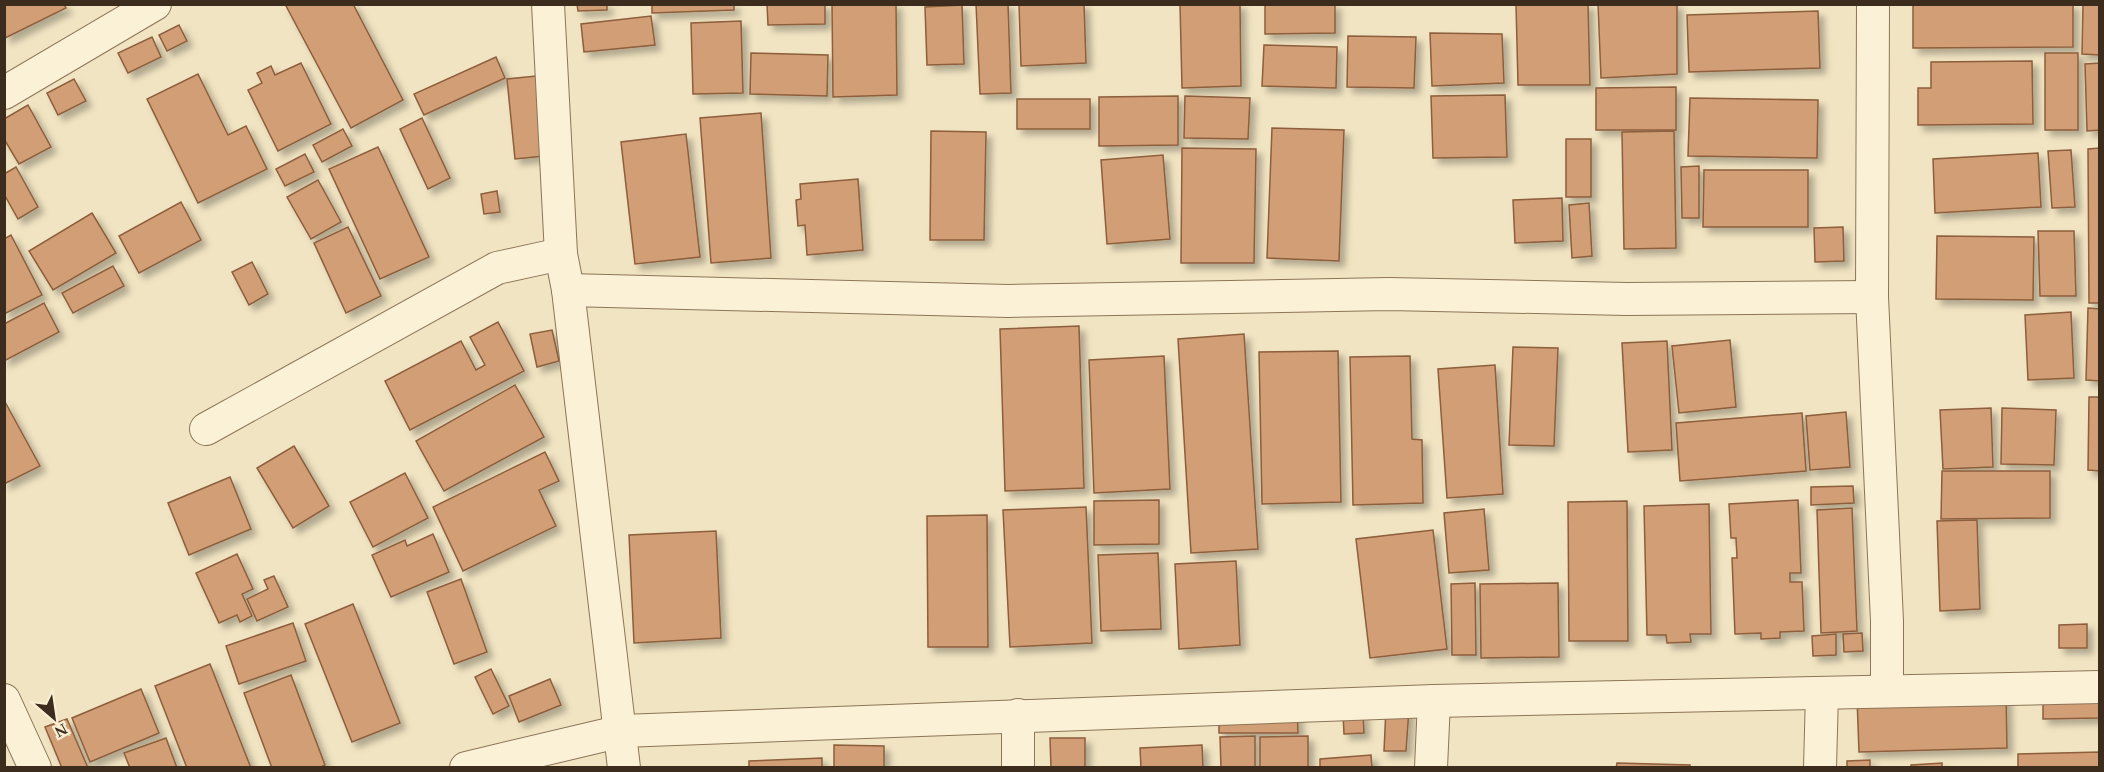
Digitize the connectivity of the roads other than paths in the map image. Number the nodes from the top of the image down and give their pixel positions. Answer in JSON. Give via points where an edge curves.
{"nodes":[{"id":1,"x":548,"y":4,"type":"edge"},
{"id":2,"x":1873,"y":4,"type":"edge"},
{"id":3,"x":136,"y":10,"type":"edge"},
{"id":4,"x":4,"y":93,"type":"edge"},
{"id":5,"x":561,"y":254,"type":"junction"},
{"id":6,"x":568,"y":290,"type":"junction"},
{"id":7,"x":1872,"y":297,"type":"junction"},
{"id":8,"x":206,"y":429,"type":"dead end"},
{"id":9,"x":2100,"y":687,"type":"edge"},
{"id":10,"x":1887,"y":691,"type":"junction"},
{"id":11,"x":1822,"y":693,"type":"junction"},
{"id":12,"x":4,"y":700,"type":"edge"},
{"id":13,"x":1434,"y":701,"type":"junction"},
{"id":14,"x":1018,"y":715,"type":"junction"},
{"id":15,"x":622,"y":731,"type":"junction"},
{"id":16,"x":35,"y":768,"type":"edge"},
{"id":17,"x":466,"y":768,"type":"edge"},
{"id":18,"x":624,"y":768,"type":"edge"},
{"id":19,"x":1018,"y":768,"type":"edge"},
{"id":20,"x":1431,"y":768,"type":"edge"},
{"id":21,"x":1820,"y":768,"type":"edge"}],
"edges":[{"from":1,"to":5,"type":"street"},
{"from":2,"to":7,"type":"street"},
{"from":3,"to":4,"type":"street"},
{"from":5,"to":6,"type":"street"},
{"from":5,"to":8,"type":"street","via":[[498,267]]},
{"from":6,"to":7,"type":"street","via":[[1008,301],[1389,294],[1627,299]]},
{"from":6,"to":15,"type":"street"},
{"from":7,"to":10,"type":"street"},
{"from":9,"to":10,"type":"street"},
{"from":10,"to":11,"type":"street"},
{"from":11,"to":13,"type":"street"},
{"from":11,"to":21,"type":"street"},
{"from":12,"to":16,"type":"street"},
{"from":13,"to":14,"type":"street"},
{"from":13,"to":20,"type":"street"},
{"from":14,"to":15,"type":"street"},
{"from":14,"to":19,"type":"street"},
{"from":15,"to":17,"type":"street"},
{"from":15,"to":18,"type":"street"}]}
